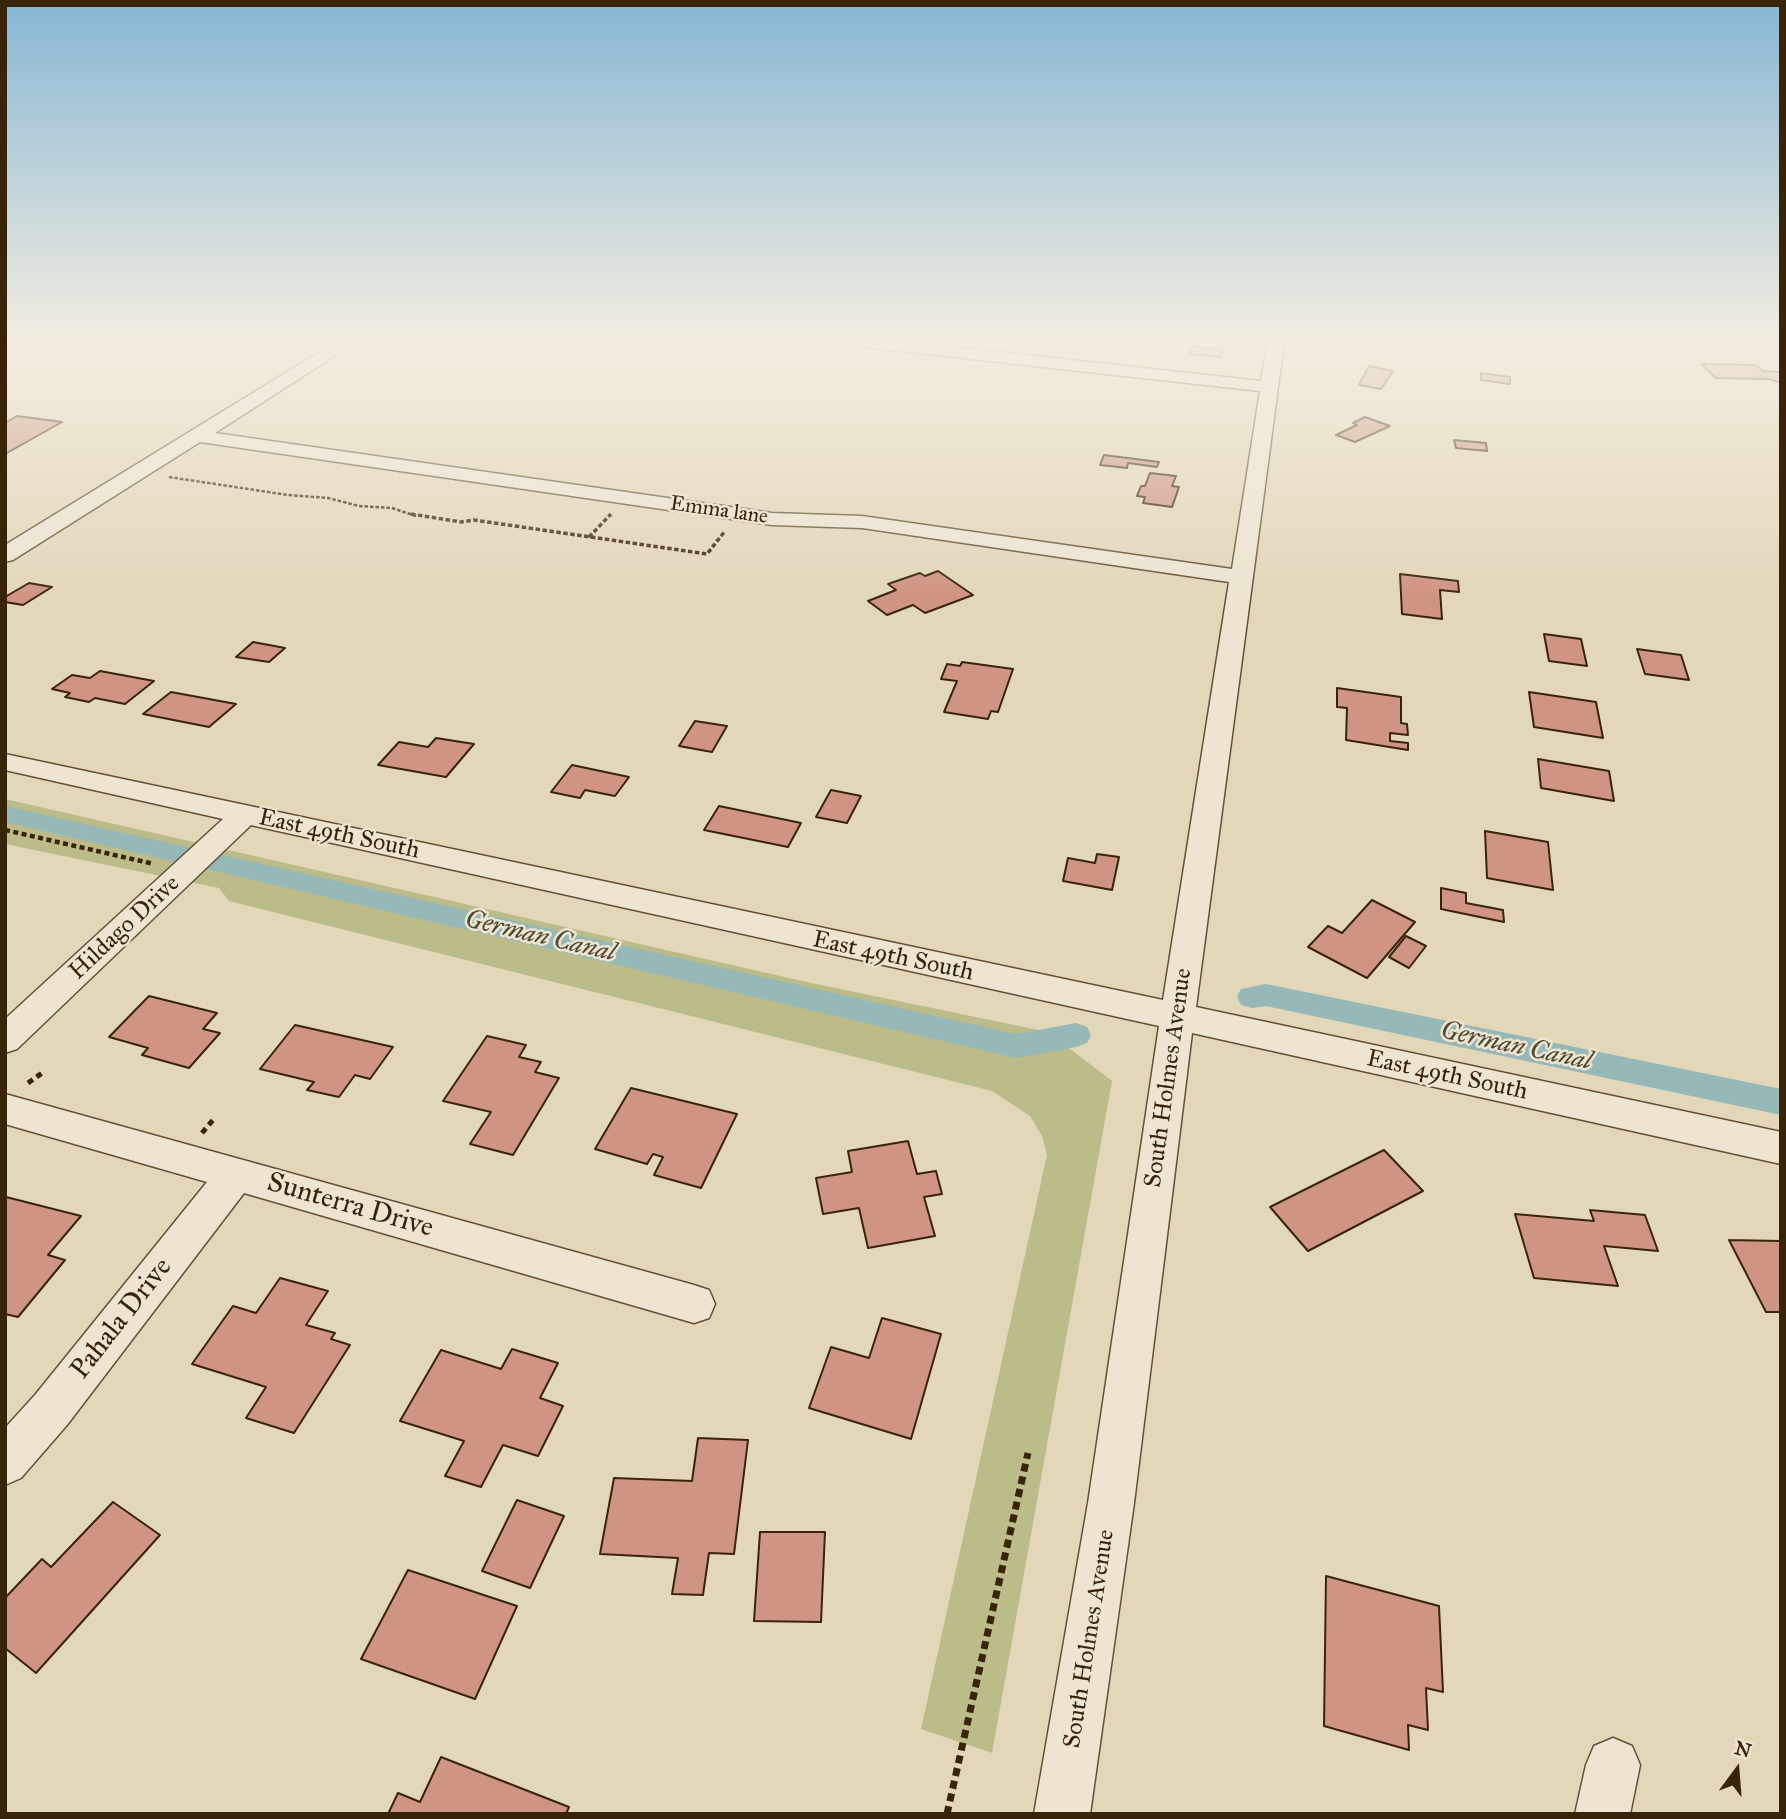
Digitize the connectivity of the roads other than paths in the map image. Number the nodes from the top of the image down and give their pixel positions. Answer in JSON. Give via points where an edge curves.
{"nodes":[{"id":1,"x":212,"y":427,"type":"edge"},
{"id":2,"x":1264,"y":427,"type":"edge"},
{"id":3,"x":197,"y":436,"type":"junction"},
{"id":4,"x":5,"y":555,"type":"edge"},
{"id":5,"x":1242,"y":577,"type":"junction"},
{"id":6,"x":5,"y":762,"type":"edge"},
{"id":7,"x":244,"y":815,"type":"junction"},
{"id":8,"x":1177,"y":1019,"type":"junction"},
{"id":9,"x":5,"y":1040,"type":"edge"},
{"id":10,"x":16,"y":1096,"type":"edge"},
{"id":11,"x":1781,"y":1148,"type":"edge"},
{"id":12,"x":236,"y":1174,"type":"junction"},
{"id":13,"x":694,"y":1304,"type":"dead end"},
{"id":14,"x":5,"y":1462,"type":"edge"},
{"id":15,"x":1062,"y":1814,"type":"edge"}],
"edges":[{"from":1,"to":3,"type":"street"},
{"from":2,"to":5,"type":"street","name":"South Holmes Avenue"},
{"from":3,"to":4,"type":"street"},
{"from":3,"to":5,"type":"street","name":"Emma lane","via":[[772,519],[862,522]]},
{"from":5,"to":8,"type":"street","name":"South Holmes Avenue"},
{"from":6,"to":7,"type":"street","name":"East 49th South"},
{"from":7,"to":8,"type":"street","name":"East 49th South"},
{"from":7,"to":9,"type":"street","name":"Hildago Drive"},
{"from":8,"to":11,"type":"street","name":"East 49th South"},
{"from":8,"to":15,"type":"street","name":"South Holmes Avenue","via":[[1111,1503]]},
{"from":10,"to":12,"type":"street","name":"Sunterra Drive"},
{"from":12,"to":13,"type":"street","name":"Sunterra Drive"},
{"from":12,"to":14,"type":"street","name":"Pahala Drive"}]}
